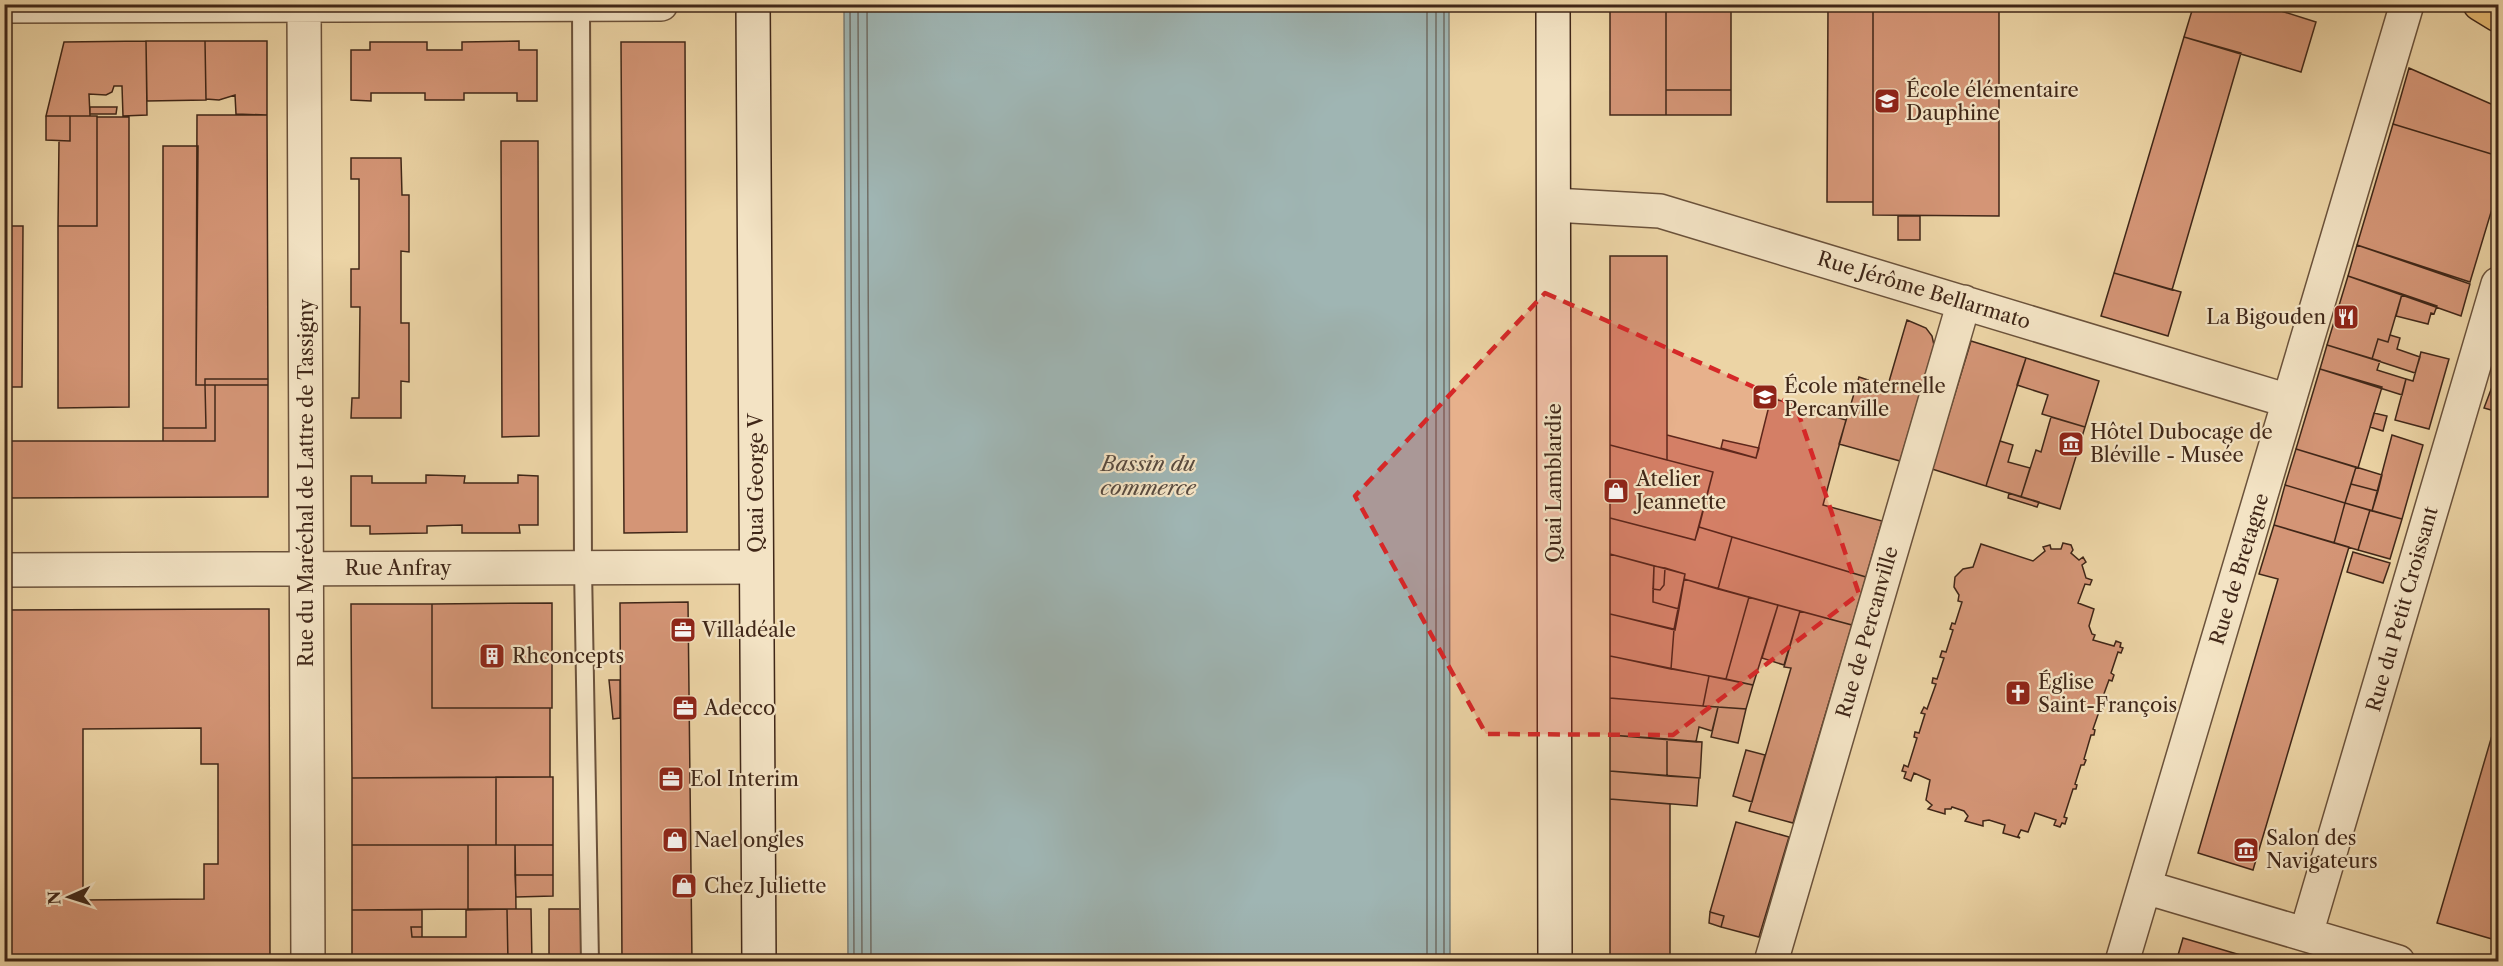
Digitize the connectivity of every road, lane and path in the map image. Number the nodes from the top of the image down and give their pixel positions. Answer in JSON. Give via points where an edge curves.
{"nodes":[{"id":1,"x":662,"y":4,"type":"edge"},
{"id":2,"x":753,"y":4,"type":"edge"},
{"id":3,"x":1553,"y":4,"type":"edge"},
{"id":4,"x":2407,"y":4,"type":"edge"},
{"id":5,"x":2480,"y":4,"type":"edge"},
{"id":6,"x":304,"y":5,"type":"edge"},
{"id":7,"x":581,"y":5,"type":"edge"},
{"id":8,"x":16,"y":6,"type":"edge"},
{"id":9,"x":2499,"y":15,"type":"edge"},
{"id":10,"x":1554,"y":205,"type":"junction"},
{"id":11,"x":2499,"y":284,"type":"edge"},
{"id":12,"x":1964,"y":302,"type":"junction"},
{"id":13,"x":2289,"y":401,"type":"junction"},
{"id":14,"x":756,"y":567,"type":"junction"},
{"id":15,"x":583,"y":568,"type":"junction"},
{"id":16,"x":306,"y":569,"type":"junction"},
{"id":17,"x":4,"y":570,"type":"edge"},
{"id":18,"x":2145,"y":887,"type":"junction"},
{"id":19,"x":2306,"y":934,"type":"junction"},
{"id":20,"x":308,"y":962,"type":"edge"},
{"id":21,"x":590,"y":962,"type":"edge"},
{"id":22,"x":759,"y":962,"type":"edge"},
{"id":23,"x":1555,"y":962,"type":"edge"},
{"id":24,"x":1771,"y":962,"type":"edge"},
{"id":25,"x":2122,"y":962,"type":"edge"},
{"id":26,"x":2398,"y":962,"type":"edge"}],
"edges":[{"from":1,"to":7,"type":"street"},
{"from":2,"to":14,"type":"street","name":"Quai George V"},
{"from":3,"to":10,"type":"street","name":"Quai Lamblardie"},
{"from":4,"to":13,"type":"street","name":"Rue de Bretagne"},
{"from":5,"to":9,"type":"main road"},
{"from":6,"to":7,"type":"street"},
{"from":6,"to":8,"type":"street"},
{"from":6,"to":16,"type":"street","name":"Rue du Maréchal de Lattre de Tassigny"},
{"from":7,"to":15,"type":"lane"},
{"from":10,"to":12,"type":"street","name":"Rue Jérôme Bellarmato","via":[[1660,210]]},
{"from":10,"to":23,"type":"street","name":"Quai Lamblardie"},
{"from":11,"to":19,"type":"street","name":"Rue du Petit Croissant"},
{"from":12,"to":13,"type":"street","name":"Rue Jérôme Bellarmato"},
{"from":12,"to":24,"type":"street","name":"Rue de Percanville"},
{"from":13,"to":18,"type":"street","name":"Rue de Bretagne"},
{"from":14,"to":15,"type":"street","name":"Rue Anfray"},
{"from":14,"to":22,"type":"street","name":"Quai George V"},
{"from":15,"to":16,"type":"street","name":"Rue Anfray"},
{"from":15,"to":21,"type":"lane"},
{"from":16,"to":17,"type":"street","name":"Rue Anfray"},
{"from":16,"to":20,"type":"street","name":"Rue du Maréchal de Lattre de Tassigny"},
{"from":18,"to":19,"type":"street"},
{"from":18,"to":25,"type":"street","name":"Rue de Bretagne"},
{"from":19,"to":26,"type":"street"}]}
